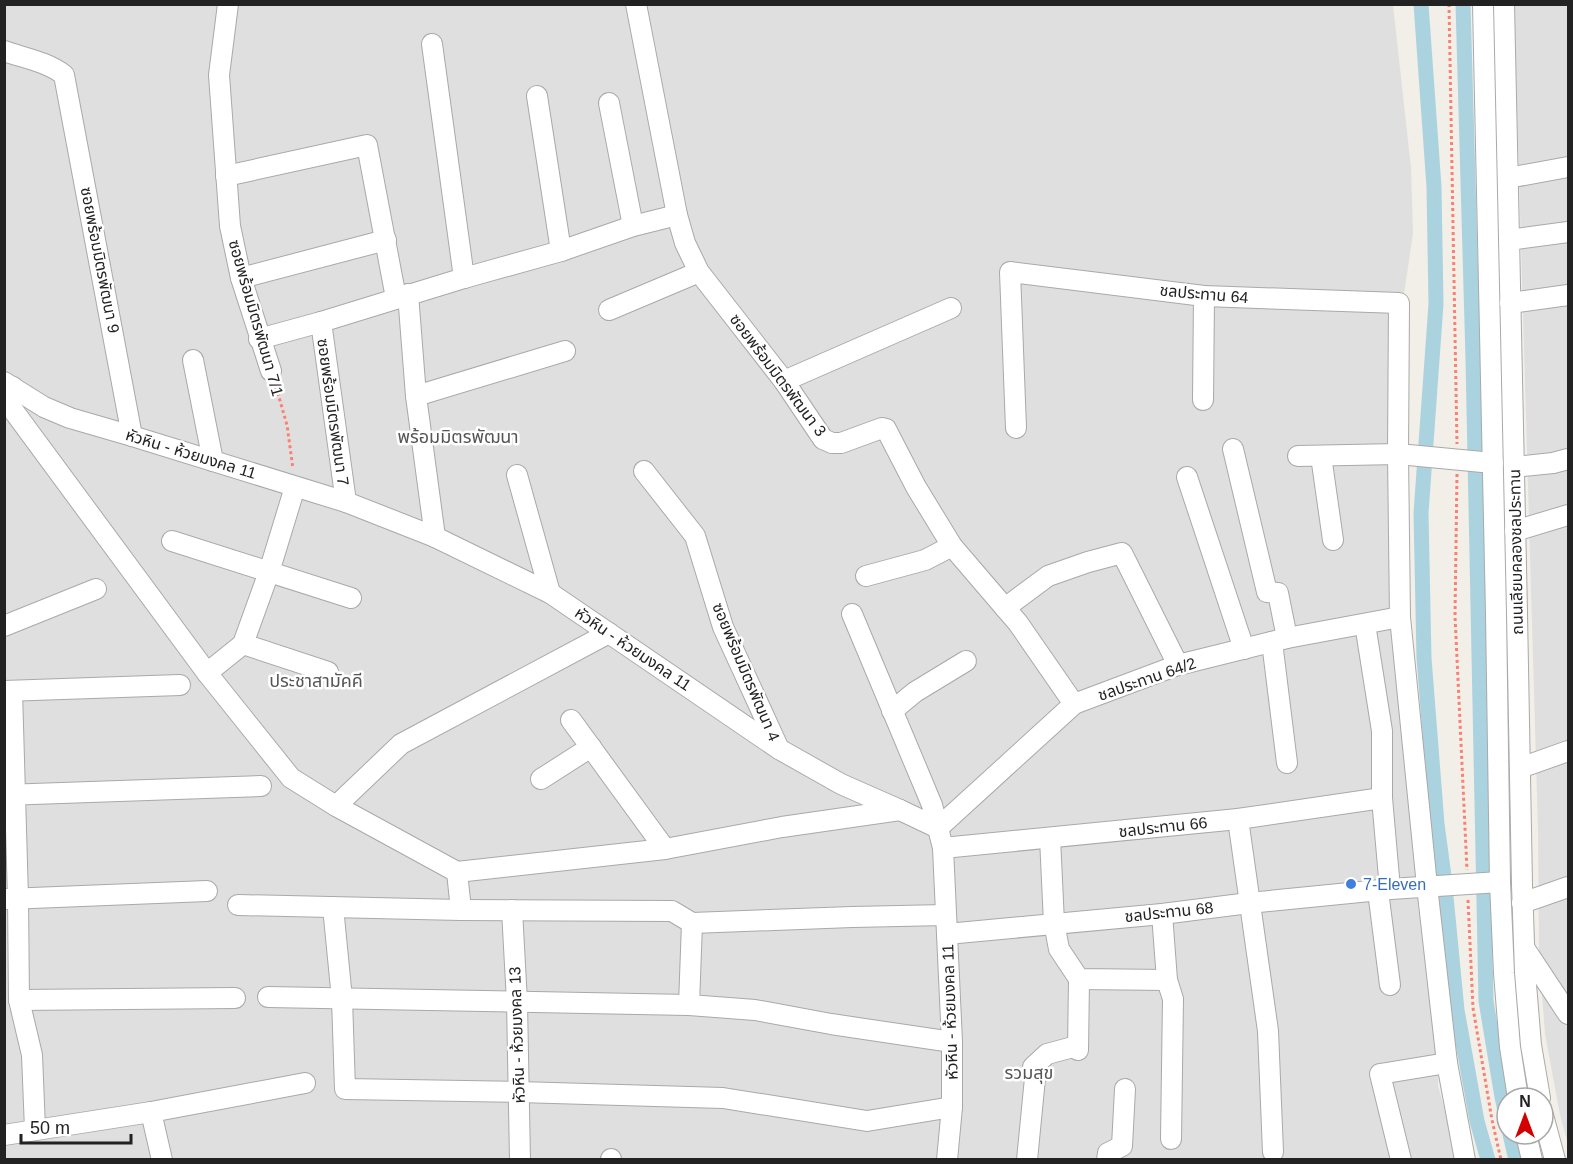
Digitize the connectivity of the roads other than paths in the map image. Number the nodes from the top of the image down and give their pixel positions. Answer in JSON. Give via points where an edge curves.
{"nodes":[{"id":1,"x":228,"y":4,"type":"edge"},
{"id":2,"x":636,"y":4,"type":"edge"},
{"id":3,"x":1482,"y":4,"type":"edge"},
{"id":4,"x":1504,"y":4,"type":"edge"},
{"id":5,"x":432,"y":44,"type":"dead end"},
{"id":6,"x":4,"y":51,"type":"edge"},
{"id":7,"x":537,"y":96,"type":"dead end"},
{"id":8,"x":609,"y":103,"type":"dead end"},
{"id":9,"x":1569,"y":167,"type":"edge"},
{"id":10,"x":226,"y":176,"type":"junction"},
{"id":11,"x":1508,"y":177,"type":"junction"},
{"id":12,"x":677,"y":215,"type":"junction"},
{"id":13,"x":633,"y":226,"type":"junction"},
{"id":14,"x":1569,"y":232,"type":"edge"},
{"id":15,"x":386,"y":240,"type":"junction"},
{"id":16,"x":1509,"y":240,"type":"junction"},
{"id":17,"x":561,"y":251,"type":"junction"},
{"id":18,"x":699,"y":272,"type":"junction"},
{"id":19,"x":241,"y":278,"type":"junction"},
{"id":20,"x":464,"y":278,"type":"junction"},
{"id":21,"x":1569,"y":295,"type":"edge"},
{"id":22,"x":402,"y":296,"type":"junction"},
{"id":23,"x":1204,"y":296,"type":"junction"},
{"id":24,"x":1510,"y":303,"type":"junction"},
{"id":25,"x":951,"y":309,"type":"dead end"},
{"id":26,"x":609,"y":310,"type":"dead end"},
{"id":27,"x":321,"y":322,"type":"junction"},
{"id":28,"x":260,"y":339,"type":"junction"},
{"id":29,"x":565,"y":351,"type":"dead end"},
{"id":30,"x":193,"y":360,"type":"dead end"},
{"id":31,"x":271,"y":371,"type":"road end"},
{"id":32,"x":784,"y":381,"type":"junction"},
{"id":33,"x":7,"y":394,"type":"edge"},
{"id":34,"x":416,"y":396,"type":"junction"},
{"id":35,"x":1203,"y":400,"type":"dead end"},
{"id":36,"x":1016,"y":428,"type":"dead end"},
{"id":37,"x":132,"y":436,"type":"junction"},
{"id":38,"x":1233,"y":449,"type":"dead end"},
{"id":39,"x":1398,"y":454,"type":"junction"},
{"id":40,"x":1298,"y":456,"type":"dead end"},
{"id":41,"x":1321,"y":456,"type":"junction"},
{"id":42,"x":1569,"y":459,"type":"edge"},
{"id":43,"x":213,"y":461,"type":"junction"},
{"id":44,"x":1493,"y":463,"type":"junction"},
{"id":45,"x":1514,"y":467,"type":"junction"},
{"id":46,"x":645,"y":471,"type":"dead end"},
{"id":47,"x":517,"y":475,"type":"dead end"},
{"id":48,"x":1187,"y":477,"type":"dead end"},
{"id":49,"x":295,"y":487,"type":"junction"},
{"id":50,"x":346,"y":502,"type":"junction"},
{"id":51,"x":1569,"y":515,"type":"edge"},
{"id":52,"x":1515,"y":531,"type":"junction"},
{"id":53,"x":435,"y":537,"type":"junction"},
{"id":54,"x":1333,"y":540,"type":"dead end"},
{"id":55,"x":172,"y":541,"type":"dead end"},
{"id":56,"x":952,"y":546,"type":"junction"},
{"id":57,"x":269,"y":572,"type":"junction"},
{"id":58,"x":866,"y":576,"type":"dead end"},
{"id":59,"x":96,"y":589,"type":"dead end"},
{"id":60,"x":550,"y":593,"type":"junction"},
{"id":61,"x":351,"y":598,"type":"dead end"},
{"id":62,"x":1005,"y":608,"type":"junction"},
{"id":63,"x":1517,"y":613,"type":"junction"},
{"id":64,"x":852,"y":614,"type":"dead end"},
{"id":65,"x":1496,"y":614,"type":"junction"},
{"id":66,"x":1400,"y":617,"type":"junction"},
{"id":67,"x":1365,"y":624,"type":"junction"},
{"id":68,"x":4,"y":626,"type":"edge"},
{"id":69,"x":609,"y":633,"type":"junction"},
{"id":70,"x":1279,"y":640,"type":"junction"},
{"id":71,"x":243,"y":644,"type":"junction"},
{"id":72,"x":1244,"y":649,"type":"junction"},
{"id":73,"x":966,"y":661,"type":"dead end"},
{"id":74,"x":1178,"y":665,"type":"junction"},
{"id":75,"x":328,"y":672,"type":"dead end"},
{"id":76,"x":207,"y":673,"type":"junction"},
{"id":77,"x":180,"y":686,"type":"dead end"},
{"id":78,"x":8,"y":691,"type":"edge"},
{"id":79,"x":1074,"y":704,"type":"junction"},
{"id":80,"x":892,"y":711,"type":"junction"},
{"id":81,"x":571,"y":720,"type":"dead end"},
{"id":82,"x":591,"y":747,"type":"junction"},
{"id":83,"x":779,"y":749,"type":"junction"},
{"id":84,"x":1569,"y":751,"type":"edge"},
{"id":85,"x":1287,"y":763,"type":"dead end"},
{"id":86,"x":1520,"y":768,"type":"junction"},
{"id":87,"x":541,"y":779,"type":"dead end"},
{"id":88,"x":261,"y":786,"type":"dead end"},
{"id":89,"x":10,"y":795,"type":"edge"},
{"id":90,"x":1382,"y":798,"type":"junction"},
{"id":91,"x":336,"y":806,"type":"junction"},
{"id":92,"x":900,"y":810,"type":"junction"},
{"id":93,"x":1238,"y":819,"type":"junction"},
{"id":94,"x":938,"y":828,"type":"junction"},
{"id":95,"x":1050,"y":838,"type":"junction"},
{"id":96,"x":943,"y":848,"type":"junction"},
{"id":97,"x":665,"y":849,"type":"junction"},
{"id":98,"x":457,"y":872,"type":"junction"},
{"id":99,"x":1500,"y":882,"type":"junction"},
{"id":100,"x":1427,"y":886,"type":"junction"},
{"id":101,"x":1569,"y":887,"type":"edge"},
{"id":102,"x":1384,"y":890,"type":"junction"},
{"id":103,"x":207,"y":891,"type":"dead end"},
{"id":104,"x":11,"y":899,"type":"edge"},
{"id":105,"x":1249,"y":903,"type":"junction"},
{"id":106,"x":1522,"y":903,"type":"junction"},
{"id":107,"x":238,"y":905,"type":"dead end"},
{"id":108,"x":333,"y":907,"type":"junction"},
{"id":109,"x":461,"y":910,"type":"junction"},
{"id":110,"x":512,"y":910,"type":"junction"},
{"id":111,"x":1162,"y":915,"type":"junction"},
{"id":112,"x":692,"y":923,"type":"junction"},
{"id":113,"x":1054,"y":923,"type":"junction"},
{"id":114,"x":947,"y":925,"type":"junction"},
{"id":115,"x":1524,"y":949,"type":"junction"},
{"id":116,"x":1079,"y":979,"type":"junction"},
{"id":117,"x":1167,"y":980,"type":"junction"},
{"id":118,"x":1390,"y":985,"type":"dead end"},
{"id":119,"x":268,"y":997,"type":"dead end"},
{"id":120,"x":235,"y":999,"type":"dead end"},
{"id":121,"x":342,"y":999,"type":"junction"},
{"id":122,"x":19,"y":1000,"type":"junction"},
{"id":123,"x":517,"y":1002,"type":"junction"},
{"id":124,"x":689,"y":1005,"type":"junction"},
{"id":125,"x":1569,"y":1014,"type":"edge"},
{"id":126,"x":952,"y":1042,"type":"junction"},
{"id":127,"x":1447,"y":1063,"type":"junction"},
{"id":128,"x":305,"y":1083,"type":"dead end"},
{"id":129,"x":1516,"y":1086,"type":"edge"},
{"id":130,"x":1538,"y":1086,"type":"edge"},
{"id":131,"x":1125,"y":1089,"type":"dead end"},
{"id":132,"x":519,"y":1092,"type":"junction"},
{"id":133,"x":952,"y":1107,"type":"junction"},
{"id":134,"x":151,"y":1112,"type":"junction"},
{"id":135,"x":35,"y":1130,"type":"junction"},
{"id":136,"x":4,"y":1135,"type":"edge"},
{"id":137,"x":1172,"y":1139,"type":"dead end"},
{"id":138,"x":1274,"y":1152,"type":"dead end"},
{"id":139,"x":162,"y":1160,"type":"edge"},
{"id":140,"x":520,"y":1160,"type":"edge"},
{"id":141,"x":947,"y":1160,"type":"edge"},
{"id":142,"x":1027,"y":1160,"type":"edge"},
{"id":143,"x":1107,"y":1160,"type":"edge"},
{"id":144,"x":1401,"y":1160,"type":"edge"},
{"id":145,"x":1464,"y":1160,"type":"edge"}],
"edges":[{"from":1,"to":10,"type":"street","name":"ซอยพร้อมมิตรพัฒนา 7/1","via":[[219,75]]},
{"from":2,"to":12,"type":"street","name":"ซอยพร้อมมิตรพัฒนา 3"},
{"from":3,"to":44,"type":"street","name":"ถนนเลียบคลองชลประทาน"},
{"from":4,"to":11,"type":"street","name":"ถนนเลียบคลองชลประทาน"},
{"from":5,"to":20,"type":"street"},
{"from":6,"to":37,"type":"street","name":"ซอยพร้อมมิตรพัฒนา 9","via":[[58,70],[67,84]]},
{"from":7,"to":17,"type":"street"},
{"from":8,"to":13,"type":"street"},
{"from":9,"to":11,"type":"street"},
{"from":10,"to":15,"type":"street","via":[[367,145]]},
{"from":10,"to":19,"type":"street","name":"ซอยพร้อมมิตรพัฒนา 7/1","via":[[230,226]]},
{"from":11,"to":16,"type":"street","name":"ถนนเลียบคลองชลประทาน"},
{"from":12,"to":13,"type":"street"},
{"from":12,"to":18,"type":"street","name":"ซอยพร้อมมิตรพัฒนา 3"},
{"from":13,"to":17,"type":"street"},
{"from":14,"to":16,"type":"street"},
{"from":15,"to":19,"type":"street"},
{"from":15,"to":22,"type":"street"},
{"from":16,"to":24,"type":"street","name":"ถนนเลียบคลองชลประทาน"},
{"from":17,"to":20,"type":"street"},
{"from":18,"to":26,"type":"street"},
{"from":18,"to":32,"type":"street","name":"ซอยพร้อมมิตรพัฒนา 3"},
{"from":19,"to":28,"type":"street","name":"ซอยพร้อมมิตรพัฒนา 7/1"},
{"from":20,"to":22,"type":"street"},
{"from":21,"to":24,"type":"street"},
{"from":22,"to":27,"type":"street"},
{"from":22,"to":34,"type":"street"},
{"from":23,"to":35,"type":"street"},
{"from":23,"to":36,"type":"street","name":"ชลประทาน 64","via":[[1010,272]]},
{"from":23,"to":39,"type":"street","name":"ชลประทาน 64","via":[[1399,303]]},
{"from":24,"to":45,"type":"street","name":"ถนนเลียบคลองชลประทาน"},
{"from":25,"to":32,"type":"street"},
{"from":27,"to":28,"type":"street"},
{"from":27,"to":50,"type":"street","name":"ซอยพร้อมมิตรพัฒนา 7"},
{"from":28,"to":31,"type":"street","name":"ซอยพร้อมมิตรพัฒนา 7/1"},
{"from":29,"to":34,"type":"street"},
{"from":30,"to":43,"type":"street"},
{"from":32,"to":56,"type":"street","name":"ซอยพร้อมมิตรพัฒนา 3","via":[[823,439],[841,443],[886,429]]},
{"from":33,"to":37,"type":"street","name":"หัวหิน - ห้วยมงคล 11"},
{"from":33,"to":76,"type":"street"},
{"from":34,"to":53,"type":"street"},
{"from":37,"to":43,"type":"street","name":"หัวหิน - ห้วยมงคล 11"},
{"from":38,"to":70,"type":"street","via":[[1267,592],[1278,593]]},
{"from":39,"to":41,"type":"street"},
{"from":39,"to":44,"type":"street"},
{"from":39,"to":66,"type":"street"},
{"from":40,"to":41,"type":"street"},
{"from":41,"to":54,"type":"street"},
{"from":42,"to":45,"type":"street"},
{"from":43,"to":49,"type":"street","name":"หัวหิน - ห้วยมงคล 11"},
{"from":44,"to":65,"type":"street","name":"ถนนเลียบคลองชลประทาน"},
{"from":45,"to":52,"type":"street","name":"ถนนเลียบคลองชลประทาน"},
{"from":46,"to":83,"type":"street","name":"ซอยพร้อมมิตรพัฒนา 4","via":[[695,536],[723,627]]},
{"from":47,"to":60,"type":"street"},
{"from":48,"to":72,"type":"street"},
{"from":49,"to":50,"type":"street","name":"หัวหิน - ห้วยมงคล 11"},
{"from":49,"to":57,"type":"street"},
{"from":50,"to":53,"type":"street","name":"หัวหิน - ห้วยมงคล 11"},
{"from":51,"to":52,"type":"street"},
{"from":52,"to":63,"type":"street","name":"ถนนเลียบคลองชลประทาน"},
{"from":53,"to":60,"type":"street","name":"หัวหิน - ห้วยมงคล 11"},
{"from":55,"to":57,"type":"street"},
{"from":56,"to":58,"type":"street","via":[[925,560]]},
{"from":56,"to":62,"type":"street","name":"ซอยพร้อมมิตรพัฒนา 3"},
{"from":57,"to":61,"type":"street"},
{"from":57,"to":71,"type":"street"},
{"from":59,"to":68,"type":"street"},
{"from":60,"to":69,"type":"street","name":"หัวหิน - ห้วยมงคล 11"},
{"from":62,"to":74,"type":"street","via":[[1048,576],[1122,553]]},
{"from":62,"to":79,"type":"street","name":"ซอยพร้อมมิตรพัฒนา 3"},
{"from":63,"to":65,"type":"street"},
{"from":63,"to":86,"type":"street","name":"ถนนเลียบคลองชลประทาน"},
{"from":64,"to":80,"type":"street"},
{"from":65,"to":99,"type":"street","name":"ถนนเลียบคลองชลประทาน"},
{"from":66,"to":67,"type":"street","name":"ชลประทาน 64/2"},
{"from":66,"to":100,"type":"street"},
{"from":67,"to":70,"type":"street","name":"ชลประทาน 64/2"},
{"from":67,"to":90,"type":"street","via":[[1382,731]]},
{"from":69,"to":83,"type":"street","name":"หัวหิน - ห้วยมงคล 11"},
{"from":69,"to":91,"type":"street","via":[[401,744]]},
{"from":70,"to":72,"type":"street","name":"ชลประทาน 64/2"},
{"from":70,"to":85,"type":"street"},
{"from":71,"to":75,"type":"street"},
{"from":71,"to":76,"type":"street"},
{"from":72,"to":74,"type":"street","name":"ชลประทาน 64/2"},
{"from":73,"to":80,"type":"street"},
{"from":74,"to":79,"type":"street","name":"ชลประทาน 64/2"},
{"from":76,"to":91,"type":"street","via":[[291,778]]},
{"from":77,"to":78,"type":"street"},
{"from":78,"to":89,"type":"street"},
{"from":79,"to":94,"type":"street","name":"ชลประทาน 64/2"},
{"from":80,"to":94,"type":"street"},
{"from":81,"to":82,"type":"street"},
{"from":82,"to":87,"type":"street"},
{"from":82,"to":97,"type":"street"},
{"from":83,"to":92,"type":"street","name":"หัวหิน - ห้วยมงคล 11","via":[[841,784]]},
{"from":84,"to":86,"type":"street"},
{"from":86,"to":106,"type":"street","name":"ถนนเลียบคลองชลประทาน"},
{"from":88,"to":89,"type":"street"},
{"from":89,"to":104,"type":"street"},
{"from":90,"to":93,"type":"street","name":"ชลประทาน 66"},
{"from":90,"to":102,"type":"street"},
{"from":91,"to":98,"type":"street"},
{"from":92,"to":94,"type":"street","name":"หัวหิน - ห้วยมงคล 11"},
{"from":92,"to":97,"type":"street"},
{"from":93,"to":95,"type":"street","name":"ชลประทาน 66"},
{"from":93,"to":105,"type":"street"},
{"from":94,"to":96,"type":"street","name":"หัวหิน - ห้วยมงคล 11"},
{"from":95,"to":96,"type":"street","name":"ชลประทาน 66"},
{"from":95,"to":113,"type":"street"},
{"from":96,"to":114,"type":"street","name":"หัวหิน - ห้วยมงคล 11"},
{"from":97,"to":98,"type":"street"},
{"from":98,"to":109,"type":"street"},
{"from":99,"to":100,"type":"street","name":"ชลประทาน 68"},
{"from":99,"to":129,"type":"street","name":"ถนนเลียบคลองชลประทาน","via":[[1509,1037]]},
{"from":100,"to":102,"type":"street","name":"ชลประทาน 68"},
{"from":100,"to":127,"type":"street"},
{"from":101,"to":106,"type":"street"},
{"from":102,"to":105,"type":"street","name":"ชลประทาน 68"},
{"from":102,"to":118,"type":"street"},
{"from":103,"to":104,"type":"street"},
{"from":104,"to":122,"type":"street"},
{"from":105,"to":111,"type":"street","name":"ชลประทาน 68"},
{"from":105,"to":138,"type":"street","via":[[1268,1031]]},
{"from":106,"to":115,"type":"street","name":"ถนนเลียบคลองชลประทาน"},
{"from":107,"to":108,"type":"street"},
{"from":108,"to":109,"type":"street"},
{"from":108,"to":121,"type":"street"},
{"from":109,"to":110,"type":"street"},
{"from":110,"to":112,"type":"street","via":[[672,911]]},
{"from":110,"to":123,"type":"street","name":"หัวหิน - ห้วยมงคล 13"},
{"from":111,"to":113,"type":"street","name":"ชลประทาน 68"},
{"from":111,"to":117,"type":"street"},
{"from":112,"to":114,"type":"street","name":"ชลประทาน 68","via":[[852,917]]},
{"from":112,"to":124,"type":"street"},
{"from":113,"to":114,"type":"street","name":"ชลประทาน 68"},
{"from":113,"to":116,"type":"street","via":[[1059,949]]},
{"from":114,"to":126,"type":"street","name":"หัวหิน - ห้วยมงคล 11"},
{"from":115,"to":125,"type":"street"},
{"from":115,"to":130,"type":"street","name":"ถนนเลียบคลองชลประทาน"},
{"from":116,"to":117,"type":"street"},
{"from":116,"to":142,"type":"street","via":[[1078,1050],[1072,1047],[1047,1054],[1034,1072]]},
{"from":117,"to":137,"type":"street","via":[[1173,999]]},
{"from":119,"to":121,"type":"street"},
{"from":120,"to":122,"type":"street"},
{"from":121,"to":123,"type":"street"},
{"from":121,"to":132,"type":"street","via":[[345,1089]]},
{"from":122,"to":135,"type":"street","via":[[32,1055]]},
{"from":123,"to":124,"type":"street"},
{"from":123,"to":132,"type":"street","name":"หัวหิน - ห้วยมงคล 13"},
{"from":124,"to":126,"type":"street","via":[[755,1010]]},
{"from":126,"to":133,"type":"street","name":"หัวหิน - ห้วยมงคล 11"},
{"from":127,"to":144,"type":"street","via":[[1380,1074]]},
{"from":127,"to":145,"type":"street"},
{"from":128,"to":134,"type":"street"},
{"from":131,"to":143,"type":"street","via":[[1122,1146],[1108,1153]]},
{"from":132,"to":133,"type":"street","via":[[723,1098],[867,1122]]},
{"from":132,"to":140,"type":"street","name":"หัวหิน - ห้วยมงคล 13"},
{"from":133,"to":141,"type":"street","name":"หัวหิน - ห้วยมงคล 11"},
{"from":134,"to":135,"type":"street"},
{"from":134,"to":139,"type":"street"},
{"from":135,"to":136,"type":"street"}]}
